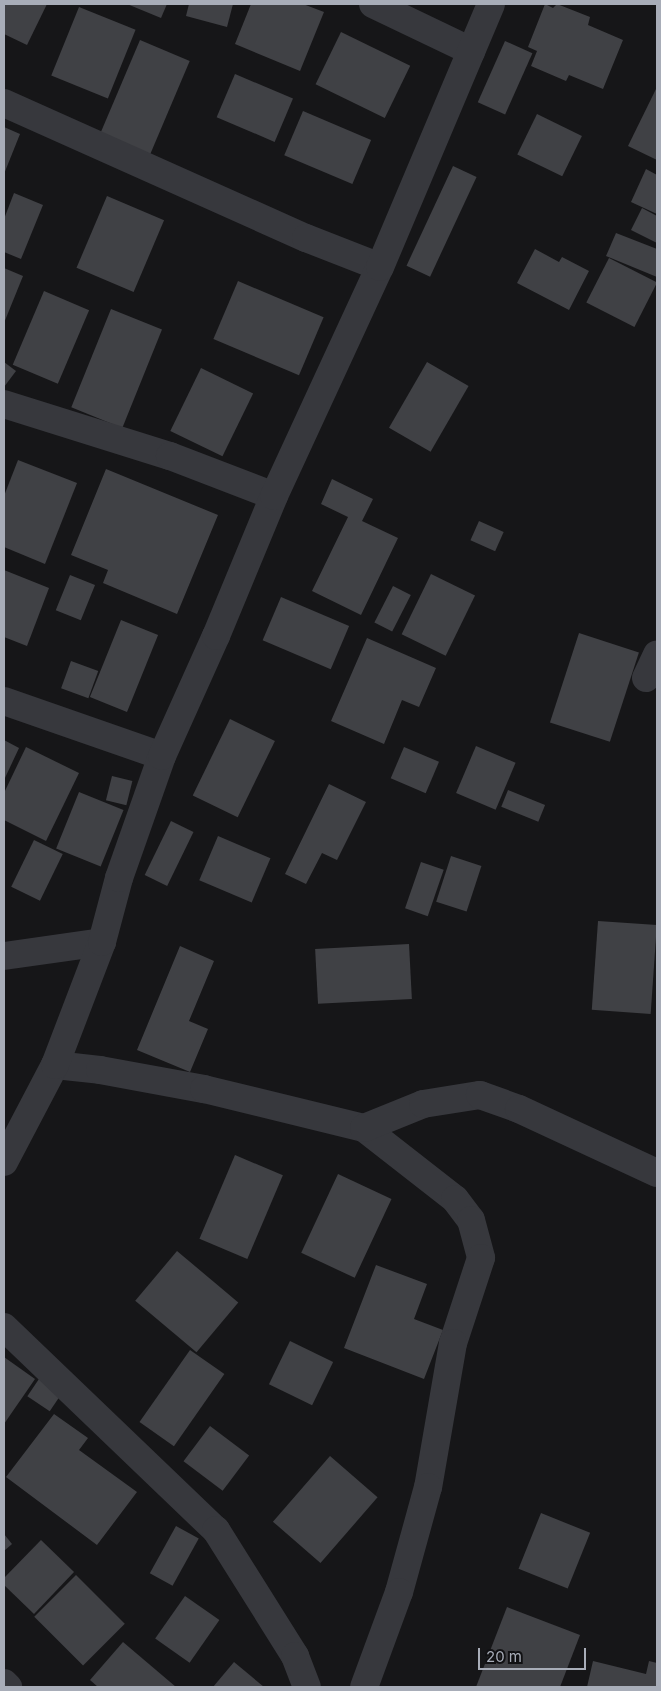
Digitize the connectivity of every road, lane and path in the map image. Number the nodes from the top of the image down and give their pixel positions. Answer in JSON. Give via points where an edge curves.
{"nodes":[{"id":1,"x":373,"y":4,"type":"edge"},
{"id":2,"x":492,"y":4,"type":"edge"},
{"id":3,"x":471,"y":52,"type":"junction"},
{"id":4,"x":4,"y":103,"type":"edge"},
{"id":5,"x":380,"y":267,"type":"junction"},
{"id":6,"x":4,"y":404,"type":"edge"},
{"id":7,"x":274,"y":496,"type":"junction"},
{"id":8,"x":4,"y":701,"type":"edge"},
{"id":9,"x":162,"y":756,"type":"junction"},
{"id":10,"x":102,"y":942,"type":"junction"},
{"id":11,"x":4,"y":956,"type":"edge"},
{"id":12,"x":55,"y":1065,"type":"junction"},
{"id":13,"x":364,"y":1128,"type":"junction"},
{"id":14,"x":4,"y":1162,"type":"edge"},
{"id":15,"x":657,"y":1173,"type":"edge"},
{"id":16,"x":4,"y":1327,"type":"edge"},
{"id":17,"x":4,"y":1683,"type":"edge"},
{"id":18,"x":8,"y":1687,"type":"edge"},
{"id":19,"x":307,"y":1687,"type":"edge"},
{"id":20,"x":364,"y":1687,"type":"edge"}],
"edges":[{"from":1,"to":3,"type":"street"},
{"from":2,"to":3,"type":"street"},
{"from":3,"to":5,"type":"street"},
{"from":4,"to":5,"type":"street","via":[[306,238]]},
{"from":5,"to":7,"type":"street"},
{"from":6,"to":7,"type":"street","via":[[170,456]]},
{"from":7,"to":9,"type":"street"},
{"from":8,"to":9,"type":"street"},
{"from":9,"to":10,"type":"street","via":[[122,869]]},
{"from":10,"to":11,"type":"street"},
{"from":10,"to":12,"type":"street"},
{"from":12,"to":13,"type":"street","via":[[204,1089]]},
{"from":12,"to":14,"type":"street"},
{"from":13,"to":15,"type":"street","via":[[423,1104],[480,1095],[519,1109]]},
{"from":13,"to":20,"type":"street","via":[[455,1199],[471,1220],[481,1258],[453,1343],[428,1487],[399,1592]]},
{"from":16,"to":19,"type":"street","via":[[216,1530],[295,1656]]},
{"from":17,"to":18,"type":"street"}]}
